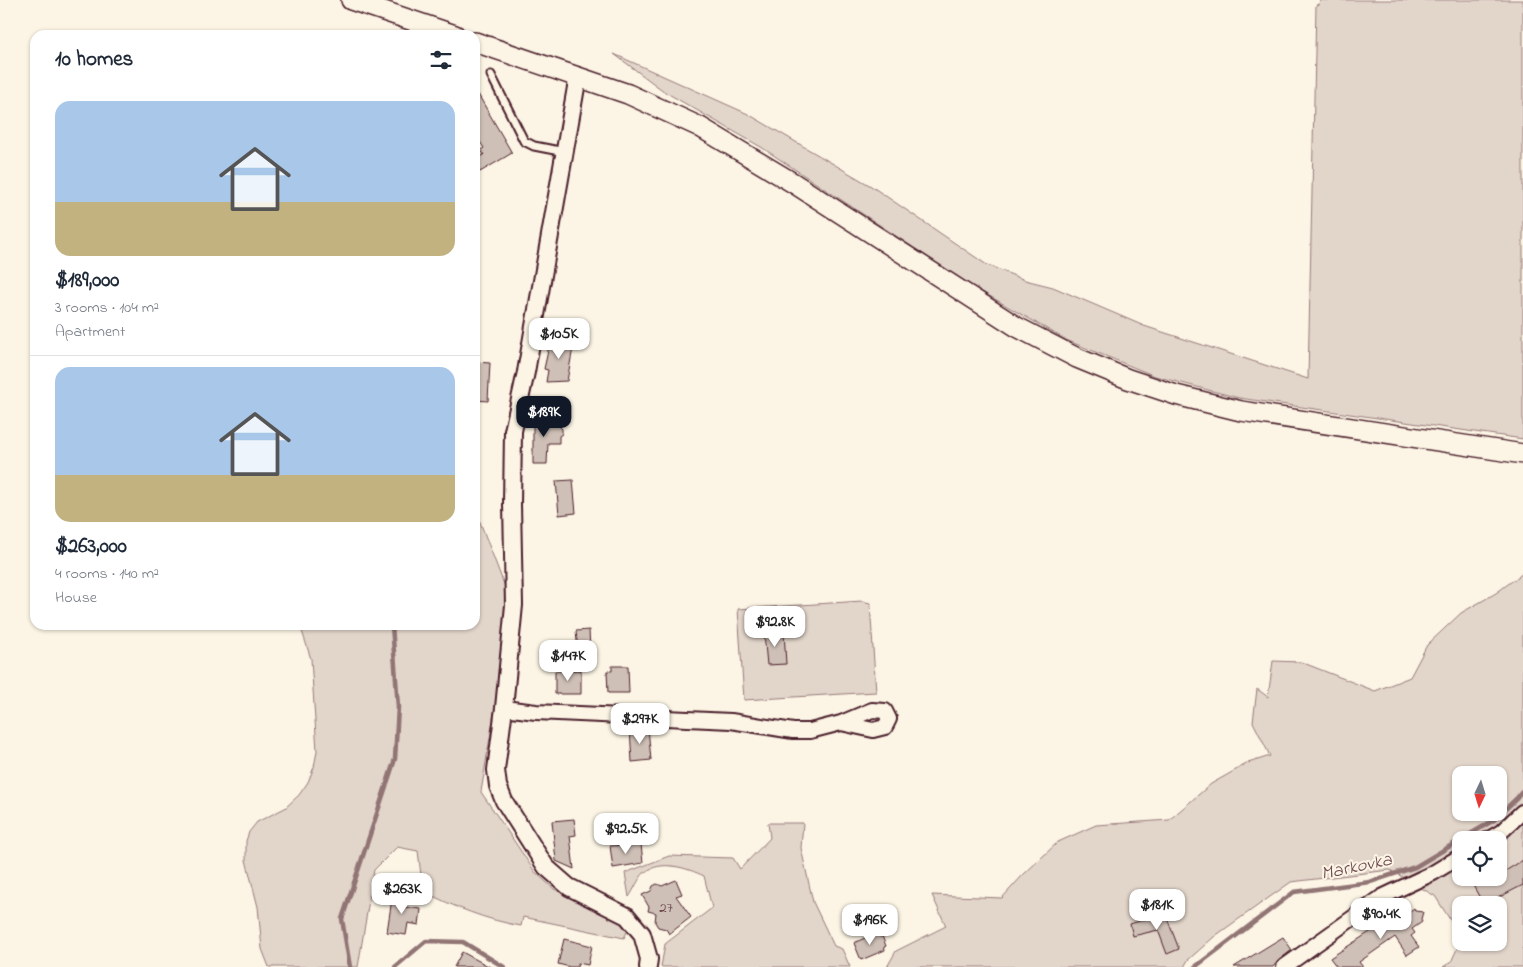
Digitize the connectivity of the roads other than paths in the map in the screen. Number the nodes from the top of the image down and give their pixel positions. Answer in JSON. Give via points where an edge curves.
{"nodes":[{"id":1,"x":351,"y":0,"type":"edge"},
{"id":2,"x":388,"y":6,"type":"edge"},
{"id":3,"x":443,"y":30,"type":"edge"},
{"id":4,"x":480,"y":44,"type":"edge"},
{"id":5,"x":491,"y":75,"type":"dead end"},
{"id":6,"x":578,"y":76,"type":"junction"},
{"id":7,"x":565,"y":152,"type":"junction"},
{"id":8,"x":1523,"y":454,"type":"edge"},
{"id":9,"x":504,"y":708,"type":"junction"},
{"id":10,"x":841,"y":723,"type":"dead end"},
{"id":11,"x":1522,"y":812,"type":"edge"},
{"id":12,"x":1502,"y":831,"type":"edge"},
{"id":13,"x":1452,"y":861,"type":"edge"},
{"id":14,"x":648,"y":967,"type":"edge"},
{"id":15,"x":1284,"y":967,"type":"edge"}],
"edges":[{"from":1,"to":2,"type":"main road"},
{"from":2,"to":3,"type":"main road"},
{"from":4,"to":6,"type":"main road"},
{"from":5,"to":7,"type":"lane","via":[[524,141]]},
{"from":6,"to":7,"type":"street"},
{"from":6,"to":8,"type":"main road","via":[[628,94],[700,127],[1017,327],[1120,376],[1241,412]]},
{"from":7,"to":9,"type":"street","via":[[513,431],[514,605]]},
{"from":9,"to":10,"type":"street","via":[[731,721],[793,731],[810,731]]},
{"from":9,"to":14,"type":"street","via":[[496,770],[504,801],[546,867],[569,888],[627,916],[642,934]]},
{"from":11,"to":12,"type":"street"},
{"from":13,"to":15,"type":"street","via":[[1382,897]]}]}
